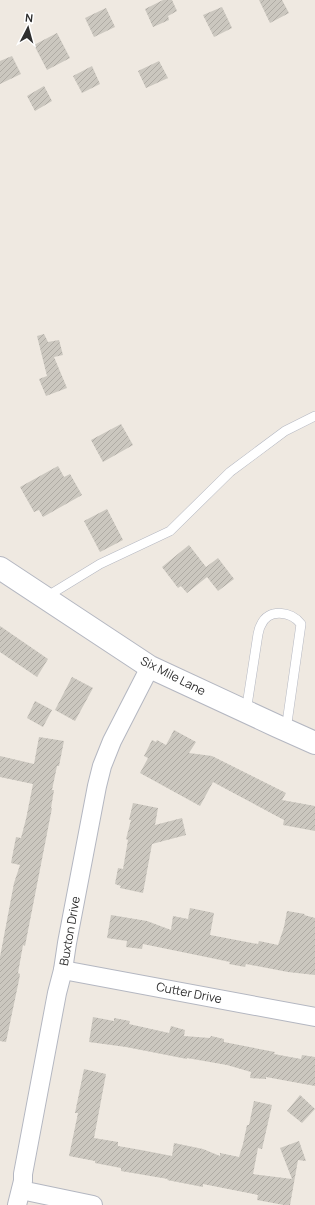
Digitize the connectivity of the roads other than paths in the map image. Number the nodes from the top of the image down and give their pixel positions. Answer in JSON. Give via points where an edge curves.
{"nodes":[{"id":1,"x":315,"y":416,"type":"edge"},
{"id":2,"x":0,"y":568,"type":"edge"},
{"id":3,"x":45,"y":598,"type":"junction"},
{"id":4,"x":150,"y":667,"type":"junction"},
{"id":5,"x":246,"y":712,"type":"junction"},
{"id":6,"x":286,"y":730,"type":"junction"},
{"id":7,"x":315,"y":743,"type":"edge"},
{"id":8,"x":63,"y":970,"type":"junction"},
{"id":9,"x":315,"y":1017,"type":"edge"},
{"id":10,"x":19,"y":1198,"type":"edge"},
{"id":11,"x":93,"y":1205,"type":"edge"}],
"edges":[{"from":1,"to":3,"type":"lane","via":[[285,431],[230,472],[170,531],[100,564]]},
{"from":2,"to":3,"type":"street","name":"Six Mile Lane"},
{"from":3,"to":4,"type":"street","name":"Six Mile Lane"},
{"from":4,"to":5,"type":"street","name":"Six Mile Lane"},
{"from":4,"to":8,"type":"street","name":"Buxton Drive","via":[[102,766]]},
{"from":5,"to":6,"type":"street","name":"Six Mile Lane"},
{"from":5,"to":6,"type":"lane","via":[[261,624],[271,615],[289,614],[297,618],[301,624]]},
{"from":6,"to":7,"type":"street","name":"Six Mile Lane"},
{"from":8,"to":9,"type":"street","name":"Cutter Drive"},
{"from":8,"to":10,"type":"street","name":"Buxton Drive"},
{"from":10,"to":11,"type":"street"}]}
